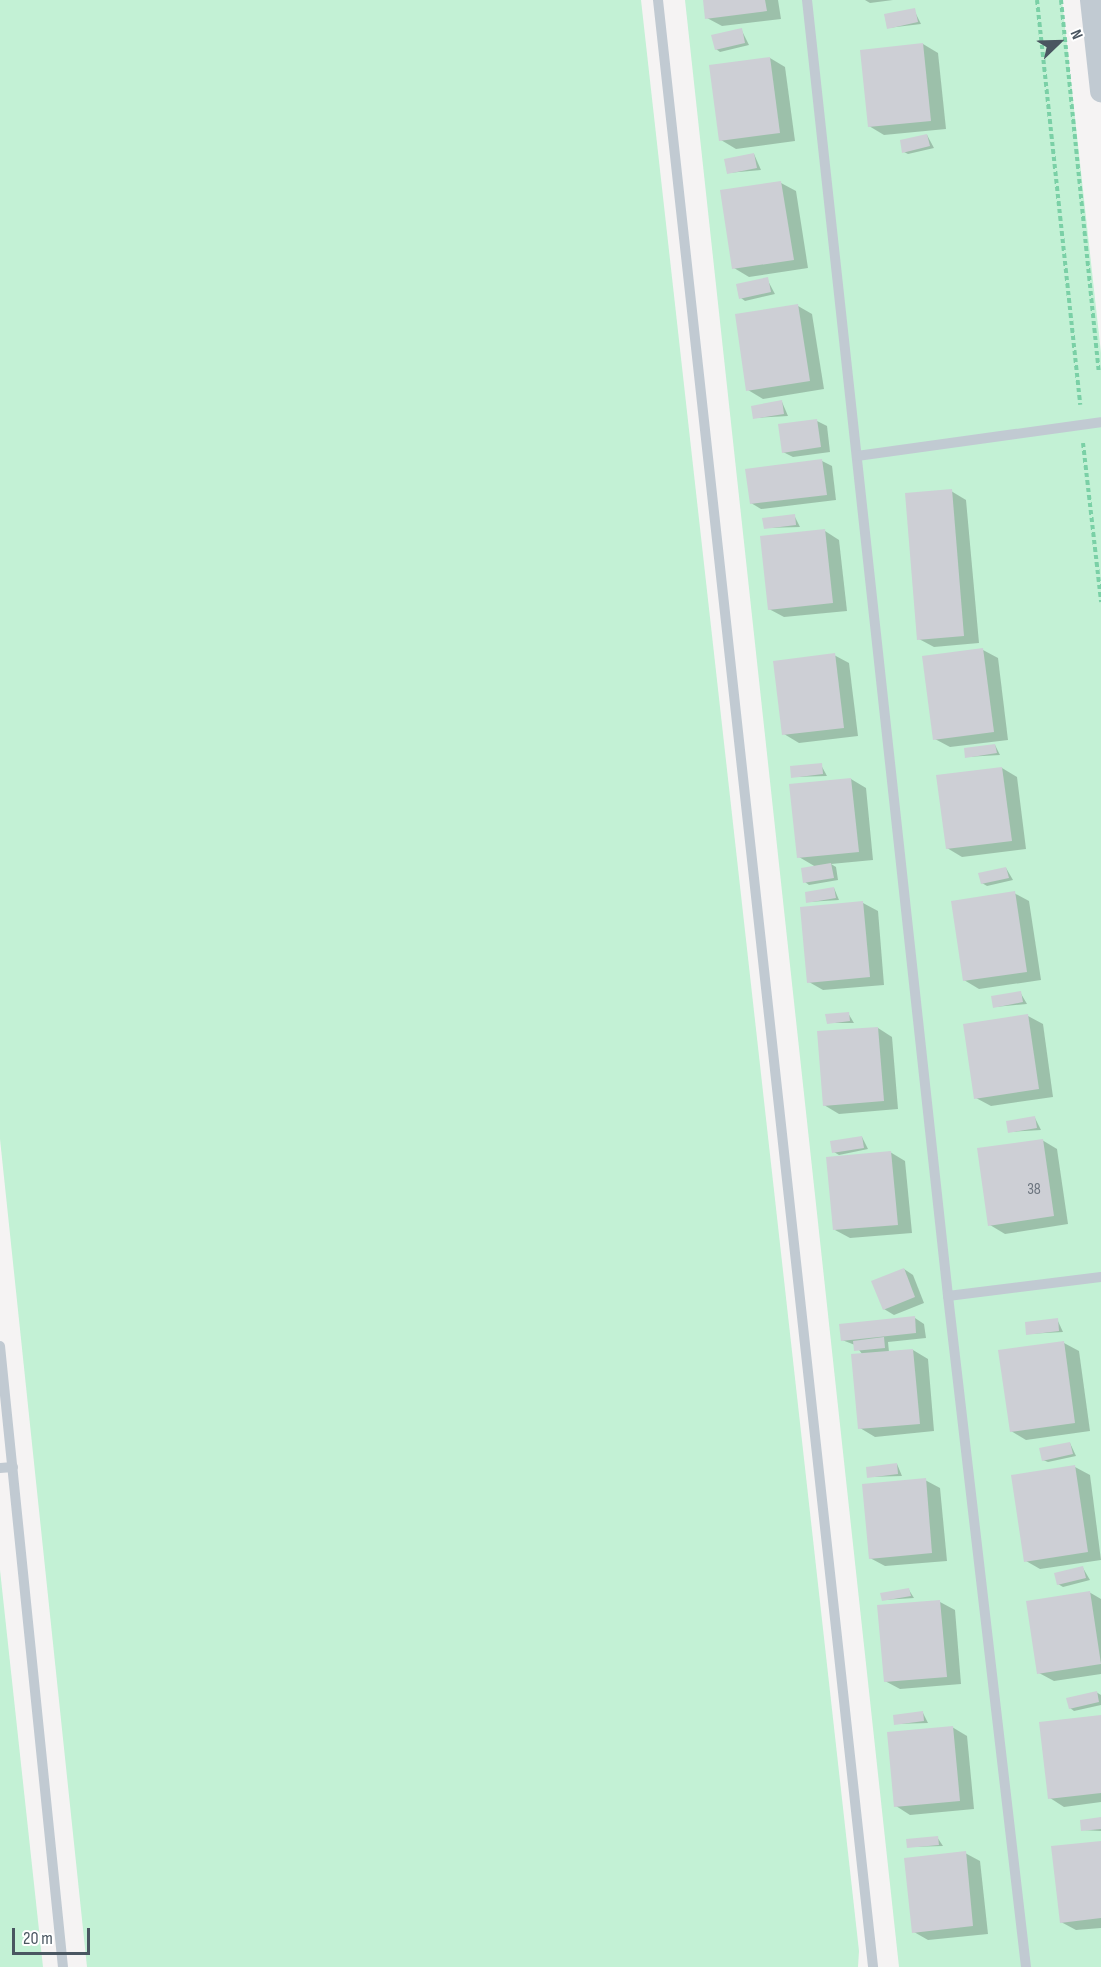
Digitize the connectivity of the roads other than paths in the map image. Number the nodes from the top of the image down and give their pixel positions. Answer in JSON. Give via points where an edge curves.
{"nodes":[{"id":1,"x":658,"y":0,"type":"edge"},
{"id":2,"x":807,"y":0,"type":"edge"},
{"id":3,"x":1091,"y":0,"type":"edge"},
{"id":4,"x":1101,"y":91,"type":"edge"},
{"id":5,"x":1101,"y":422,"type":"edge"},
{"id":6,"x":857,"y":456,"type":"junction"},
{"id":7,"x":1101,"y":1277,"type":"edge"},
{"id":8,"x":948,"y":1296,"type":"junction"},
{"id":9,"x":0,"y":1346,"type":"edge"},
{"id":10,"x":13,"y":1467,"type":"junction"},
{"id":11,"x":0,"y":1468,"type":"edge"},
{"id":12,"x":63,"y":1967,"type":"edge"},
{"id":13,"x":873,"y":1967,"type":"edge"},
{"id":14,"x":1026,"y":1967,"type":"edge"}],
"edges":[{"from":1,"to":13,"type":"lane"},
{"from":2,"to":6,"type":"lane"},
{"from":3,"to":4,"type":"street"},
{"from":5,"to":6,"type":"lane"},
{"from":6,"to":8,"type":"lane"},
{"from":7,"to":8,"type":"lane"},
{"from":8,"to":14,"type":"lane"},
{"from":9,"to":10,"type":"lane"},
{"from":10,"to":11,"type":"lane"},
{"from":10,"to":12,"type":"lane"}]}
